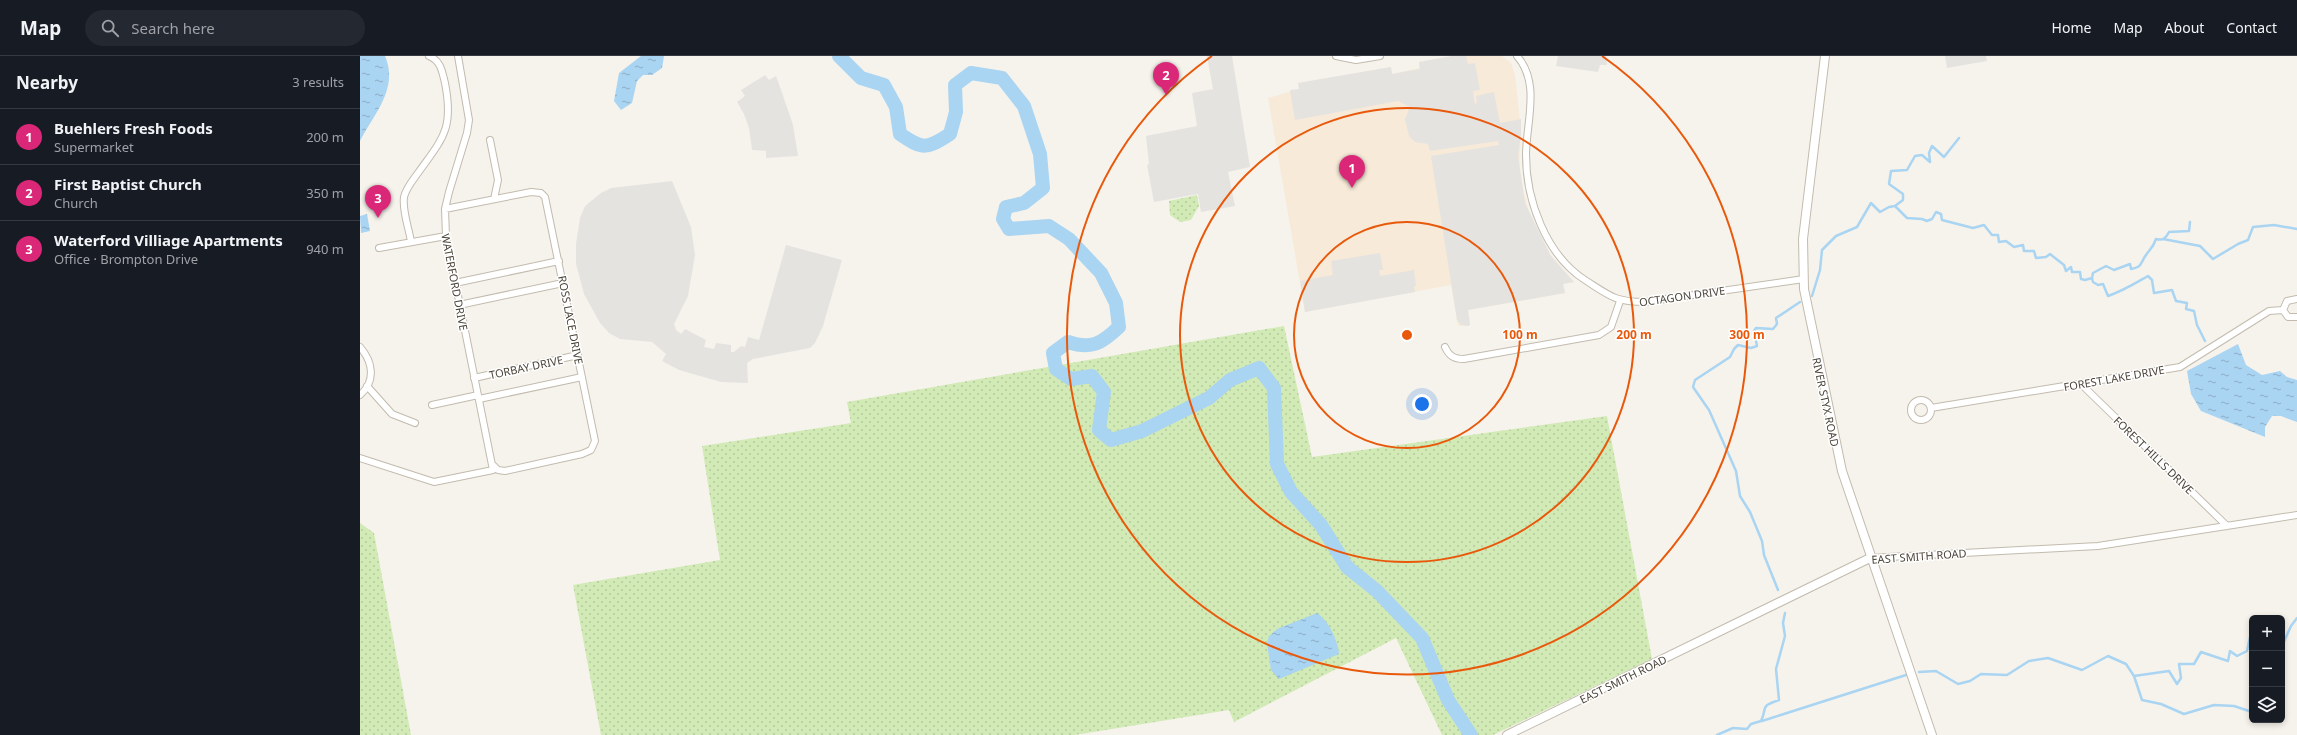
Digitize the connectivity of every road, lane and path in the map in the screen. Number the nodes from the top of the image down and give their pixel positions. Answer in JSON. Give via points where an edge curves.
{"nodes":[{"id":1,"x":429,"y":56,"type":"edge"},
{"id":2,"x":458,"y":56,"type":"edge"},
{"id":3,"x":1336,"y":56,"type":"edge"},
{"id":4,"x":1380,"y":56,"type":"edge"},
{"id":5,"x":1517,"y":56,"type":"edge"},
{"id":6,"x":1825,"y":56,"type":"edge"},
{"id":7,"x":490,"y":140,"type":"dead end"},
{"id":8,"x":494,"y":199,"type":"junction"},
{"id":9,"x":445,"y":209,"type":"junction"},
{"id":10,"x":446,"y":236,"type":"junction"},
{"id":11,"x":411,"y":242,"type":"junction"},
{"id":12,"x":379,"y":248,"type":"dead end"},
{"id":13,"x":559,"y":261,"type":"junction"},
{"id":14,"x":1804,"y":279,"type":"junction"},
{"id":15,"x":563,"y":283,"type":"junction"},
{"id":16,"x":455,"y":284,"type":"junction"},
{"id":17,"x":2297,"y":299,"type":"edge"},
{"id":18,"x":1620,"y":301,"type":"junction"},
{"id":19,"x":459,"y":305,"type":"junction"},
{"id":20,"x":2283,"y":310,"type":"junction"},
{"id":21,"x":2297,"y":317,"type":"edge"},
{"id":22,"x":360,"y":347,"type":"edge"},
{"id":23,"x":1446,"y":347,"type":"dead end"},
{"id":24,"x":578,"y":355,"type":"junction"},
{"id":25,"x":582,"y":377,"type":"junction"},
{"id":26,"x":474,"y":378,"type":"junction"},
{"id":27,"x":2081,"y":384,"type":"junction"},
{"id":28,"x":367,"y":386,"type":"junction"},
{"id":29,"x":360,"y":395,"type":"edge"},
{"id":30,"x":478,"y":397,"type":"junction"},
{"id":31,"x":432,"y":405,"type":"dead end"},
{"id":32,"x":1931,"y":408,"type":"dead end"},
{"id":33,"x":415,"y":423,"type":"dead end"},
{"id":34,"x":360,"y":458,"type":"edge"},
{"id":35,"x":492,"y":462,"type":"junction"},
{"id":36,"x":2297,"y":515,"type":"edge"},
{"id":37,"x":2227,"y":526,"type":"junction"},
{"id":38,"x":1870,"y":558,"type":"junction"},
{"id":39,"x":1507,"y":735,"type":"edge"},
{"id":40,"x":1932,"y":735,"type":"edge"}],
"edges":[{"from":1,"to":11,"type":"street","via":[[441,67],[449,116],[441,141],[410,184],[404,197]]},
{"from":2,"to":9,"type":"street","name":"WATERFORD DRIVE","via":[[469,120]]},
{"from":3,"to":4,"type":"street","via":[[1356,60]]},
{"from":5,"to":18,"type":"street","via":[[1526,69],[1531,88],[1526,156],[1528,184],[1536,212],[1558,253],[1574,272]]},
{"from":6,"to":14,"type":"street","name":"RIVER STYX ROAD","via":[[1803,239]]},
{"from":7,"to":8,"type":"street","via":[[498,180]]},
{"from":8,"to":9,"type":"street"},
{"from":8,"to":13,"type":"street","name":"ROSS LACE DRIVE","via":[[531,192],[541,194],[547,202]]},
{"from":9,"to":10,"type":"street","name":"WATERFORD DRIVE"},
{"from":10,"to":11,"type":"street"},
{"from":10,"to":16,"type":"street","name":"WATERFORD DRIVE"},
{"from":11,"to":12,"type":"street"},
{"from":13,"to":15,"type":"street","name":"ROSS LACE DRIVE"},
{"from":13,"to":16,"type":"street"},
{"from":14,"to":18,"type":"street","name":"OCTAGON DRIVE","via":[[1646,302]]},
{"from":14,"to":38,"type":"street","name":"RIVER STYX ROAD","via":[[1817,359],[1842,471]]},
{"from":15,"to":19,"type":"street"},
{"from":15,"to":24,"type":"street","name":"ROSS LACE DRIVE"},
{"from":16,"to":19,"type":"street","name":"WATERFORD DRIVE"},
{"from":17,"to":20,"type":"street","name":"FOREST LAKE DRIVE","via":[[2286,301]]},
{"from":18,"to":23,"type":"street","via":[[1611,327],[1599,335],[1464,359],[1448,354]]},
{"from":19,"to":26,"type":"street","name":"WATERFORD DRIVE"},
{"from":20,"to":21,"type":"street","via":[[2288,317]]},
{"from":20,"to":27,"type":"street","name":"FOREST LAKE DRIVE","via":[[2269,312],[2180,367]]},
{"from":22,"to":28,"type":"street","via":[[370,364],[371,372]]},
{"from":24,"to":25,"type":"street","name":"ROSS LACE DRIVE"},
{"from":24,"to":26,"type":"street","name":"TORBAY DRIVE"},
{"from":25,"to":30,"type":"street"},
{"from":25,"to":35,"type":"street","name":"ROSS LACE DRIVE","via":[[595,441],[591,450],[585,454],[505,471],[498,470]]},
{"from":26,"to":30,"type":"street","name":"WATERFORD DRIVE"},
{"from":27,"to":32,"type":"street","name":"FOREST LAKE DRIVE"},
{"from":27,"to":37,"type":"street","name":"FOREST HILLS DRIVE"},
{"from":28,"to":29,"type":"street"},
{"from":28,"to":33,"type":"street","via":[[392,414]]},
{"from":30,"to":31,"type":"street"},
{"from":30,"to":35,"type":"street","name":"WATERFORD DRIVE"},
{"from":34,"to":35,"type":"street","via":[[434,482],[493,470]]},
{"from":36,"to":37,"type":"street","name":"EAST SMITH ROAD"},
{"from":37,"to":38,"type":"street","name":"EAST SMITH ROAD","via":[[2098,546]]},
{"from":38,"to":39,"type":"street","name":"EAST SMITH ROAD"},
{"from":38,"to":40,"type":"street","name":"RIVER STYX ROAD"}]}
